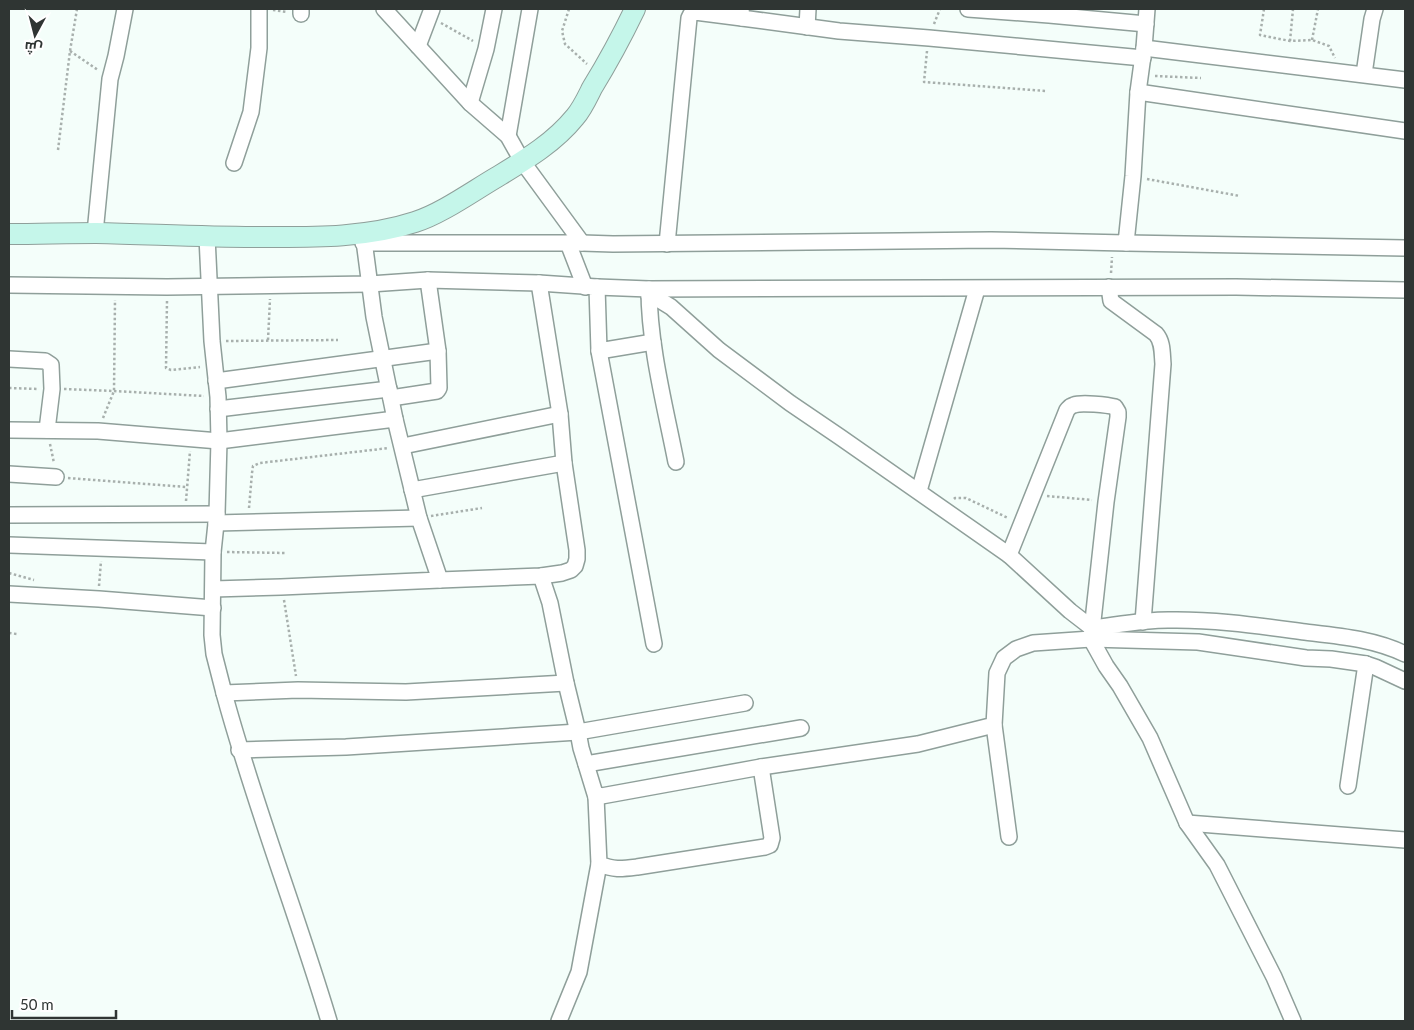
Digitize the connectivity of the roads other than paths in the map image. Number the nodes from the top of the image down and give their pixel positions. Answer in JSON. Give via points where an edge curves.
{"nodes":[{"id":1,"x":125,"y":9,"type":"edge"},
{"id":2,"x":259,"y":9,"type":"edge"},
{"id":3,"x":384,"y":9,"type":"edge"},
{"id":4,"x":494,"y":9,"type":"edge"},
{"id":5,"x":530,"y":9,"type":"edge"},
{"id":6,"x":635,"y":9,"type":"edge"},
{"id":7,"x":808,"y":9,"type":"edge"},
{"id":8,"x":968,"y":9,"type":"edge"},
{"id":9,"x":972,"y":9,"type":"edge"},
{"id":10,"x":1147,"y":9,"type":"edge"},
{"id":11,"x":1375,"y":9,"type":"edge"},
{"id":12,"x":430,"y":12,"type":"edge"},
{"id":13,"x":1049,"y":12,"type":"edge"},
{"id":14,"x":741,"y":13,"type":"edge"},
{"id":15,"x":1146,"y":24,"type":"junction"},
{"id":16,"x":807,"y":27,"type":"junction"},
{"id":17,"x":418,"y":46,"type":"junction"},
{"id":18,"x":1143,"y":53,"type":"junction"},
{"id":19,"x":1364,"y":74,"type":"junction"},
{"id":20,"x":1405,"y":80,"type":"edge"},
{"id":21,"x":1138,"y":92,"type":"junction"},
{"id":22,"x":470,"y":103,"type":"junction"},
{"id":23,"x":1405,"y":131,"type":"edge"},
{"id":24,"x":508,"y":136,"type":"junction"},
{"id":25,"x":522,"y":161,"type":"junction"},
{"id":26,"x":234,"y":163,"type":"dead end"},
{"id":27,"x":9,"y":234,"type":"edge"},
{"id":28,"x":95,"y":234,"type":"junction"},
{"id":29,"x":207,"y":237,"type":"junction"},
{"id":30,"x":363,"y":238,"type":"junction"},
{"id":31,"x":1120,"y":242,"type":"junction"},
{"id":32,"x":575,"y":243,"type":"junction"},
{"id":33,"x":667,"y":244,"type":"junction"},
{"id":34,"x":1405,"y":248,"type":"edge"},
{"id":35,"x":428,"y":280,"type":"junction"},
{"id":36,"x":539,"y":283,"type":"junction"},
{"id":37,"x":370,"y":284,"type":"junction"},
{"id":38,"x":9,"y":285,"type":"edge"},
{"id":39,"x":210,"y":286,"type":"junction"},
{"id":40,"x":591,"y":287,"type":"junction"},
{"id":41,"x":1110,"y":287,"type":"junction"},
{"id":42,"x":977,"y":289,"type":"junction"},
{"id":43,"x":1405,"y":290,"type":"edge"},
{"id":44,"x":649,"y":292,"type":"junction"},
{"id":45,"x":653,"y":342,"type":"junction"},
{"id":46,"x":438,"y":352,"type":"junction"},
{"id":47,"x":599,"y":352,"type":"junction"},
{"id":48,"x":9,"y":359,"type":"edge"},
{"id":49,"x":383,"y":359,"type":"junction"},
{"id":50,"x":216,"y":382,"type":"junction"},
{"id":51,"x":390,"y":393,"type":"junction"},
{"id":52,"x":218,"y":403,"type":"junction"},
{"id":53,"x":560,"y":414,"type":"junction"},
{"id":54,"x":395,"y":419,"type":"junction"},
{"id":55,"x":9,"y":430,"type":"edge"},
{"id":56,"x":47,"y":430,"type":"junction"},
{"id":57,"x":219,"y":441,"type":"junction"},
{"id":58,"x":402,"y":446,"type":"junction"},
{"id":59,"x":676,"y":462,"type":"dead end"},
{"id":60,"x":564,"y":463,"type":"junction"},
{"id":61,"x":9,"y":474,"type":"edge"},
{"id":62,"x":56,"y":477,"type":"road end"},
{"id":63,"x":412,"y":490,"type":"junction"},
{"id":64,"x":919,"y":491,"type":"junction"},
{"id":65,"x":9,"y":515,"type":"edge"},
{"id":66,"x":216,"y":518,"type":"junction"},
{"id":67,"x":419,"y":518,"type":"junction"},
{"id":68,"x":9,"y":545,"type":"edge"},
{"id":69,"x":213,"y":552,"type":"junction"},
{"id":70,"x":1010,"y":555,"type":"junction"},
{"id":71,"x":541,"y":576,"type":"junction"},
{"id":72,"x":440,"y":580,"type":"junction"},
{"id":73,"x":213,"y":589,"type":"junction"},
{"id":74,"x":9,"y":594,"type":"edge"},
{"id":75,"x":213,"y":608,"type":"junction"},
{"id":76,"x":1144,"y":622,"type":"junction"},
{"id":77,"x":1092,"y":633,"type":"junction"},
{"id":78,"x":654,"y":644,"type":"dead end"},
{"id":79,"x":1405,"y":654,"type":"edge"},
{"id":80,"x":1366,"y":664,"type":"junction"},
{"id":81,"x":1405,"y":681,"type":"edge"},
{"id":82,"x":566,"y":683,"type":"junction"},
{"id":83,"x":224,"y":693,"type":"junction"},
{"id":84,"x":745,"y":703,"type":"dead end"},
{"id":85,"x":994,"y":725,"type":"junction"},
{"id":86,"x":801,"y":728,"type":"dead end"},
{"id":87,"x":578,"y":732,"type":"junction"},
{"id":88,"x":239,"y":750,"type":"junction"},
{"id":89,"x":586,"y":764,"type":"junction"},
{"id":90,"x":761,"y":767,"type":"junction"},
{"id":91,"x":1348,"y":786,"type":"dead end"},
{"id":92,"x":596,"y":797,"type":"junction"},
{"id":93,"x":1187,"y":823,"type":"junction"},
{"id":94,"x":1009,"y":837,"type":"dead end"},
{"id":95,"x":1405,"y":840,"type":"edge"},
{"id":96,"x":598,"y":864,"type":"junction"},
{"id":97,"x":329,"y":1021,"type":"edge"},
{"id":98,"x":559,"y":1021,"type":"edge"},
{"id":99,"x":1293,"y":1021,"type":"edge"}],
"edges":[{"from":1,"to":28,"type":"street","via":[[110,79]]},
{"from":2,"to":26,"type":"street","via":[[259,48],[251,112]]},
{"from":3,"to":17,"type":"street"},
{"from":4,"to":22,"type":"street"},
{"from":5,"to":24,"type":"street"},
{"from":6,"to":25,"type":"main road","via":[[575,117],[540,150]]},
{"from":7,"to":16,"type":"street"},
{"from":8,"to":9,"type":"street"},
{"from":9,"to":13,"type":"street"},
{"from":10,"to":15,"type":"street"},
{"from":11,"to":19,"type":"street"},
{"from":12,"to":17,"type":"street"},
{"from":13,"to":15,"type":"street"},
{"from":14,"to":16,"type":"street"},
{"from":14,"to":33,"type":"street","via":[[691,14]]},
{"from":15,"to":18,"type":"street"},
{"from":16,"to":18,"type":"street"},
{"from":17,"to":22,"type":"street"},
{"from":18,"to":19,"type":"street"},
{"from":18,"to":21,"type":"street"},
{"from":19,"to":20,"type":"street"},
{"from":21,"to":23,"type":"street"},
{"from":21,"to":31,"type":"street","via":[[1134,176]]},
{"from":22,"to":24,"type":"street"},
{"from":24,"to":25,"type":"street"},
{"from":25,"to":30,"type":"main road","via":[[437,212]]},
{"from":25,"to":32,"type":"street"},
{"from":27,"to":28,"type":"main road"},
{"from":28,"to":29,"type":"main road"},
{"from":29,"to":30,"type":"main road"},
{"from":29,"to":39,"type":"street"},
{"from":30,"to":32,"type":"street"},
{"from":30,"to":37,"type":"street"},
{"from":31,"to":33,"type":"street","via":[[991,240]]},
{"from":31,"to":34,"type":"street"},
{"from":32,"to":33,"type":"street"},
{"from":32,"to":40,"type":"street"},
{"from":35,"to":36,"type":"street"},
{"from":35,"to":37,"type":"street"},
{"from":35,"to":46,"type":"street"},
{"from":36,"to":40,"type":"street"},
{"from":36,"to":53,"type":"street"},
{"from":37,"to":39,"type":"street"},
{"from":37,"to":49,"type":"street"},
{"from":38,"to":39,"type":"street"},
{"from":39,"to":50,"type":"street"},
{"from":40,"to":44,"type":"street"},
{"from":40,"to":47,"type":"street"},
{"from":41,"to":42,"type":"street"},
{"from":41,"to":43,"type":"street"},
{"from":41,"to":76,"type":"street","via":[[1111,301],[1156,334],[1161,343],[1163,364]]},
{"from":42,"to":44,"type":"street"},
{"from":42,"to":64,"type":"street"},
{"from":44,"to":45,"type":"street"},
{"from":44,"to":64,"type":"street","via":[[790,403]]},
{"from":45,"to":47,"type":"street"},
{"from":45,"to":59,"type":"street"},
{"from":46,"to":49,"type":"street"},
{"from":46,"to":51,"type":"street","via":[[440,382],[437,391]]},
{"from":47,"to":78,"type":"street"},
{"from":48,"to":56,"type":"street","via":[[50,363],[52,389]]},
{"from":49,"to":50,"type":"street"},
{"from":49,"to":51,"type":"street"},
{"from":50,"to":52,"type":"street"},
{"from":51,"to":52,"type":"street"},
{"from":51,"to":54,"type":"street"},
{"from":52,"to":57,"type":"street"},
{"from":53,"to":58,"type":"street"},
{"from":53,"to":60,"type":"street"},
{"from":54,"to":57,"type":"street"},
{"from":54,"to":58,"type":"street"},
{"from":55,"to":56,"type":"street"},
{"from":56,"to":57,"type":"street"},
{"from":57,"to":66,"type":"street"},
{"from":58,"to":63,"type":"street"},
{"from":60,"to":63,"type":"street"},
{"from":60,"to":71,"type":"street","via":[[577,559],[571,570]]},
{"from":61,"to":62,"type":"street"},
{"from":63,"to":67,"type":"street"},
{"from":64,"to":70,"type":"street"},
{"from":65,"to":66,"type":"street"},
{"from":66,"to":67,"type":"street","via":[[248,521]]},
{"from":66,"to":69,"type":"street"},
{"from":67,"to":72,"type":"street"},
{"from":68,"to":69,"type":"street"},
{"from":69,"to":73,"type":"street"},
{"from":70,"to":77,"type":"street"},
{"from":70,"to":77,"type":"street","via":[[1067,410],[1077,404],[1115,407],[1118,417]]},
{"from":71,"to":72,"type":"street"},
{"from":71,"to":82,"type":"street","via":[[550,603]]},
{"from":72,"to":73,"type":"street"},
{"from":73,"to":75,"type":"street"},
{"from":74,"to":75,"type":"street"},
{"from":75,"to":83,"type":"street","via":[[214,654]]},
{"from":76,"to":77,"type":"street"},
{"from":76,"to":79,"type":"street","via":[[1192,620],[1309,632],[1368,641]]},
{"from":77,"to":80,"type":"street","via":[[1198,642]]},
{"from":77,"to":85,"type":"street","via":[[1033,643],[1004,658],[997,673]]},
{"from":77,"to":93,"type":"street","via":[[1106,666],[1150,738]]},
{"from":80,"to":81,"type":"street"},
{"from":80,"to":91,"type":"street"},
{"from":82,"to":83,"type":"street","via":[[406,692],[298,690]]},
{"from":82,"to":87,"type":"street"},
{"from":83,"to":88,"type":"street"},
{"from":84,"to":87,"type":"street"},
{"from":85,"to":90,"type":"street","via":[[918,744]]},
{"from":85,"to":94,"type":"street"},
{"from":86,"to":89,"type":"street"},
{"from":87,"to":88,"type":"street"},
{"from":87,"to":89,"type":"street"},
{"from":88,"to":97,"type":"street"},
{"from":89,"to":92,"type":"street"},
{"from":90,"to":92,"type":"street"},
{"from":90,"to":96,"type":"street","via":[[772,838],[770,845],[617,870]]},
{"from":92,"to":96,"type":"street"},
{"from":93,"to":95,"type":"street"},
{"from":93,"to":99,"type":"street","via":[[1217,865]]},
{"from":96,"to":98,"type":"street","via":[[579,972]]}]}
